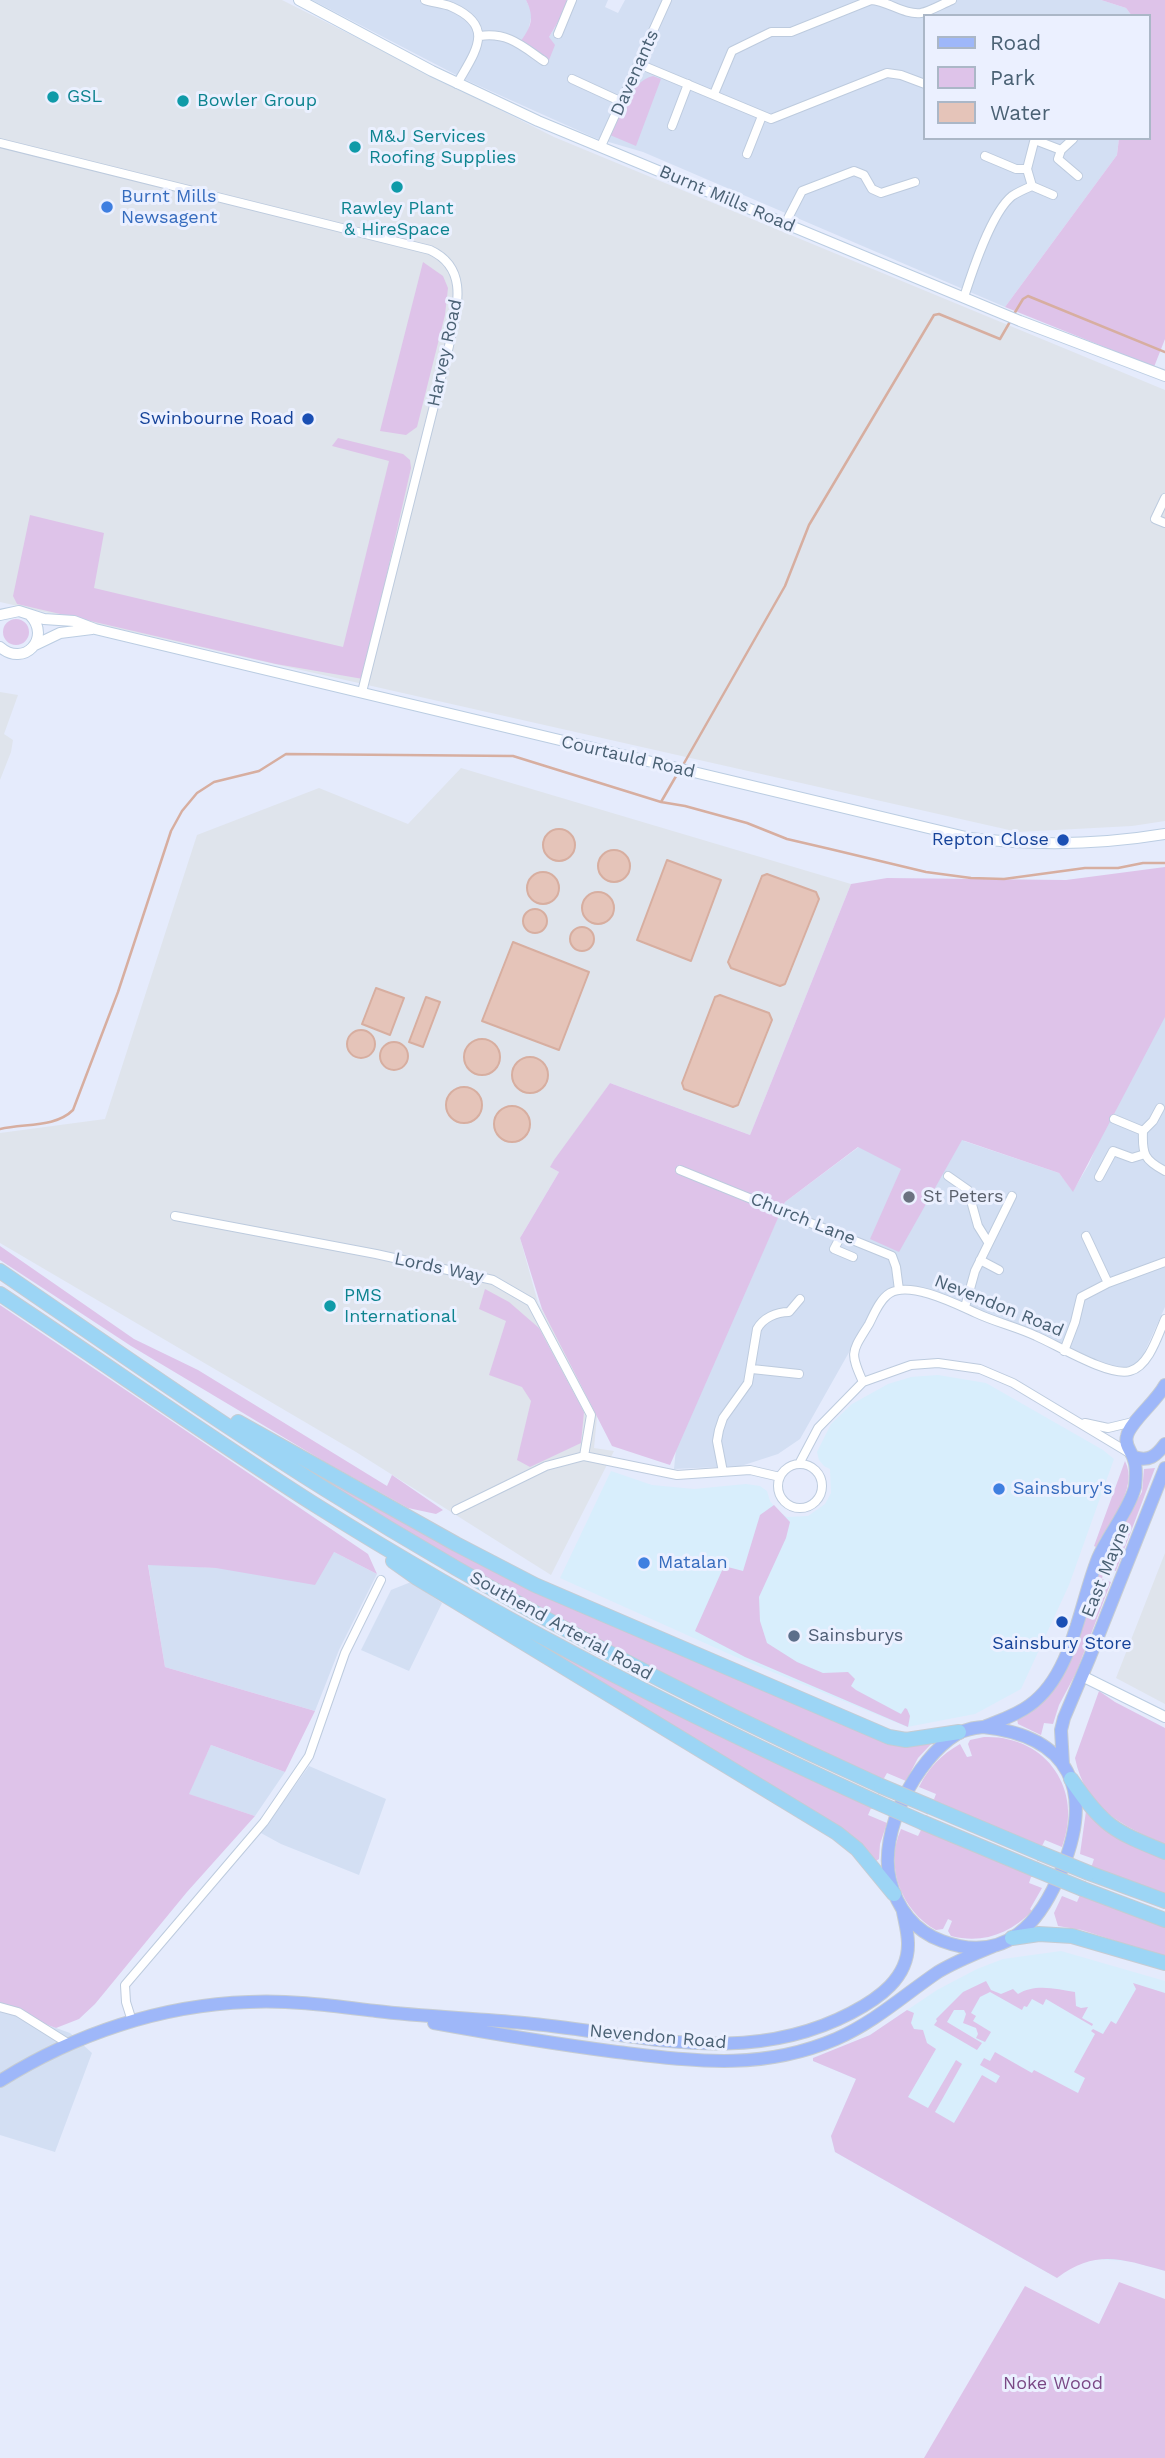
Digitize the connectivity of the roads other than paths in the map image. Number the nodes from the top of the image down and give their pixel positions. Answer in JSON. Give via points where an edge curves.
{"nodes":[{"id":1,"x":299,"y":0,"type":"edge"},
{"id":2,"x":425,"y":0,"type":"edge"},
{"id":3,"x":572,"y":0,"type":"edge"},
{"id":4,"x":667,"y":0,"type":"edge"},
{"id":5,"x":952,"y":0,"type":"edge"},
{"id":6,"x":440,"y":2,"type":"edge"},
{"id":7,"x":558,"y":34,"type":"dead end"},
{"id":8,"x":480,"y":36,"type":"junction"},
{"id":9,"x":544,"y":61,"type":"dead end"},
{"id":10,"x":639,"y":64,"type":"junction"},
{"id":11,"x":572,"y":79,"type":"dead end"},
{"id":12,"x":457,"y":83,"type":"junction"},
{"id":13,"x":923,"y":83,"type":"edge"},
{"id":14,"x":688,"y":84,"type":"junction"},
{"id":15,"x":714,"y":94,"type":"junction"},
{"id":16,"x":622,"y":103,"type":"junction"},
{"id":17,"x":762,"y":116,"type":"junction"},
{"id":18,"x":672,"y":126,"type":"dead end"},
{"id":19,"x":1035,"y":140,"type":"edge"},
{"id":20,"x":1037,"y":140,"type":"edge"},
{"id":21,"x":1072,"y":140,"type":"edge"},
{"id":22,"x":0,"y":144,"type":"edge"},
{"id":23,"x":601,"y":146,"type":"junction"},
{"id":24,"x":1061,"y":150,"type":"junction"},
{"id":25,"x":747,"y":154,"type":"dead end"},
{"id":26,"x":985,"y":156,"type":"dead end"},
{"id":27,"x":1027,"y":169,"type":"junction"},
{"id":28,"x":1078,"y":176,"type":"dead end"},
{"id":29,"x":915,"y":182,"type":"dead end"},
{"id":30,"x":1032,"y":186,"type":"junction"},
{"id":31,"x":1053,"y":195,"type":"dead end"},
{"id":32,"x":785,"y":224,"type":"junction"},
{"id":33,"x":964,"y":298,"type":"junction"},
{"id":34,"x":1165,"y":376,"type":"edge"},
{"id":35,"x":1165,"y":498,"type":"edge"},
{"id":36,"x":1165,"y":523,"type":"edge"},
{"id":37,"x":30,"y":615,"type":"junction"},
{"id":38,"x":1,"y":616,"type":"edge"},
{"id":39,"x":95,"y":629,"type":"junction"},
{"id":40,"x":34,"y":645,"type":"junction"},
{"id":41,"x":0,"y":647,"type":"edge"},
{"id":42,"x":362,"y":692,"type":"junction"},
{"id":43,"x":1165,"y":834,"type":"edge"},
{"id":44,"x":1160,"y":1108,"type":"dead end"},
{"id":45,"x":1114,"y":1119,"type":"dead end"},
{"id":46,"x":1143,"y":1131,"type":"junction"},
{"id":47,"x":1145,"y":1153,"type":"junction"},
{"id":48,"x":680,"y":1170,"type":"dead end"},
{"id":49,"x":1165,"y":1171,"type":"edge"},
{"id":50,"x":948,"y":1176,"type":"dead end"},
{"id":51,"x":1099,"y":1177,"type":"dead end"},
{"id":52,"x":1012,"y":1196,"type":"dead end"},
{"id":53,"x":175,"y":1216,"type":"dead end"},
{"id":54,"x":842,"y":1234,"type":"junction"},
{"id":55,"x":1086,"y":1236,"type":"dead end"},
{"id":56,"x":988,"y":1242,"type":"junction"},
{"id":57,"x":853,"y":1257,"type":"dead end"},
{"id":58,"x":979,"y":1260,"type":"junction"},
{"id":59,"x":1165,"y":1262,"type":"edge"},
{"id":60,"x":999,"y":1270,"type":"dead end"},
{"id":61,"x":0,"y":1271,"type":"edge"},
{"id":62,"x":1108,"y":1283,"type":"junction"},
{"id":63,"x":899,"y":1290,"type":"junction"},
{"id":64,"x":0,"y":1294,"type":"edge"},
{"id":65,"x":800,"y":1299,"type":"dead end"},
{"id":66,"x":965,"y":1307,"type":"junction"},
{"id":67,"x":1165,"y":1319,"type":"edge"},
{"id":68,"x":1064,"y":1351,"type":"junction"},
{"id":69,"x":122,"y":1354,"type":"junction"},
{"id":70,"x":752,"y":1369,"type":"junction"},
{"id":71,"x":799,"y":1374,"type":"dead end"},
{"id":72,"x":863,"y":1382,"type":"junction"},
{"id":73,"x":1165,"y":1385,"type":"edge"},
{"id":74,"x":1135,"y":1421,"type":"junction"},
{"id":75,"x":1082,"y":1423,"type":"junction"},
{"id":76,"x":1165,"y":1444,"type":"edge"},
{"id":77,"x":584,"y":1456,"type":"junction"},
{"id":78,"x":1132,"y":1456,"type":"junction"},
{"id":79,"x":799,"y":1464,"type":"junction"},
{"id":80,"x":1165,"y":1468,"type":"edge"},
{"id":81,"x":723,"y":1472,"type":"junction"},
{"id":82,"x":780,"y":1477,"type":"junction"},
{"id":83,"x":317,"y":1506,"type":"junction"},
{"id":84,"x":456,"y":1510,"type":"dead end"},
{"id":85,"x":382,"y":1580,"type":"dead end"},
{"id":86,"x":1082,"y":1676,"type":"junction"},
{"id":87,"x":1165,"y":1717,"type":"edge"},
{"id":88,"x":983,"y":1727,"type":"junction"},
{"id":89,"x":959,"y":1732,"type":"junction"},
{"id":90,"x":1063,"y":1764,"type":"junction"},
{"id":91,"x":1070,"y":1779,"type":"junction"},
{"id":92,"x":1165,"y":1852,"type":"edge"},
{"id":93,"x":894,"y":1894,"type":"junction"},
{"id":94,"x":1165,"y":1901,"type":"edge"},
{"id":95,"x":903,"y":1912,"type":"junction"},
{"id":96,"x":1165,"y":1920,"type":"edge"},
{"id":97,"x":1012,"y":1938,"type":"junction"},
{"id":98,"x":996,"y":1945,"type":"junction"},
{"id":99,"x":1165,"y":1963,"type":"edge"},
{"id":100,"x":0,"y":2007,"type":"edge"},
{"id":101,"x":375,"y":2011,"type":"junction"},
{"id":102,"x":132,"y":2021,"type":"junction"},
{"id":103,"x":69,"y":2044,"type":"junction"},
{"id":104,"x":0,"y":2081,"type":"edge"}],
"edges":[{"from":1,"to":12,"type":"street","name":"Burnt Mills Road"},
{"from":2,"to":6,"type":"street"},
{"from":3,"to":7,"type":"street"},
{"from":4,"to":10,"type":"street","name":"Davenants"},
{"from":5,"to":15,"type":"street","via":[[921,13],[871,1],[791,32],[771,32],[732,51]]},
{"from":6,"to":8,"type":"street","via":[[462,14]]},
{"from":8,"to":9,"type":"street","via":[[508,38]]},
{"from":8,"to":12,"type":"street"},
{"from":10,"to":14,"type":"street"},
{"from":10,"to":16,"type":"street","name":"Davenants"},
{"from":11,"to":16,"type":"street"},
{"from":12,"to":23,"type":"street","name":"Burnt Mills Road"},
{"from":13,"to":17,"type":"street","via":[[887,73],[777,117]]},
{"from":14,"to":15,"type":"street"},
{"from":14,"to":18,"type":"street"},
{"from":15,"to":17,"type":"street"},
{"from":16,"to":23,"type":"street","name":"Davenants"},
{"from":17,"to":25,"type":"street"},
{"from":19,"to":27,"type":"street"},
{"from":20,"to":24,"type":"street"},
{"from":21,"to":24,"type":"street"},
{"from":22,"to":42,"type":"street","name":"Harvey Road","via":[[430,250],[455,273],[458,291],[449,345]]},
{"from":23,"to":32,"type":"street","name":"Burnt Mills Road"},
{"from":24,"to":28,"type":"street","via":[[1058,159]]},
{"from":26,"to":27,"type":"street"},
{"from":27,"to":30,"type":"street"},
{"from":29,"to":32,"type":"street","via":[[881,192],[872,190],[864,176],[854,171],[802,191]]},
{"from":30,"to":31,"type":"street"},
{"from":30,"to":33,"type":"street","via":[[1010,198],[1001,210],[977,258]]},
{"from":32,"to":33,"type":"street","name":"Burnt Mills Road"},
{"from":33,"to":34,"type":"street","name":"Burnt Mills Road"},
{"from":35,"to":36,"type":"street","via":[[1155,519]]},
{"from":37,"to":38,"type":"street","name":"Courtauld Road","via":[[19,611]]},
{"from":37,"to":39,"type":"street","name":"Courtauld Road"},
{"from":37,"to":40,"type":"street","via":[[38,633]]},
{"from":39,"to":40,"type":"street","name":"Courtauld Road","via":[[60,633]]},
{"from":39,"to":42,"type":"street","name":"Courtauld Road"},
{"from":40,"to":41,"type":"street","name":"Courtauld Road","via":[[18,655]]},
{"from":42,"to":43,"type":"street","name":"Courtauld Road","via":[[970,838],[1069,844]]},
{"from":44,"to":46,"type":"street"},
{"from":45,"to":46,"type":"street"},
{"from":46,"to":47,"type":"street"},
{"from":47,"to":49,"type":"street"},
{"from":47,"to":51,"type":"street","via":[[1132,1158],[1113,1152]]},
{"from":48,"to":54,"type":"street","name":"Church Lane"},
{"from":50,"to":56,"type":"street","via":[[968,1190],[978,1226]]},
{"from":52,"to":56,"type":"street"},
{"from":53,"to":77,"type":"street","name":"Lords Way","via":[[493,1280],[531,1302],[591,1415]]},
{"from":54,"to":57,"type":"street","via":[[834,1249]]},
{"from":54,"to":63,"type":"street","name":"Church Lane","via":[[892,1256]]},
{"from":55,"to":62,"type":"street"},
{"from":56,"to":58,"type":"street"},
{"from":58,"to":60,"type":"street"},
{"from":58,"to":66,"type":"street"},
{"from":59,"to":62,"type":"street"},
{"from":61,"to":69,"type":"highway","name":"Southend Arterial Road"},
{"from":62,"to":68,"type":"street","via":[[1081,1297]]},
{"from":63,"to":66,"type":"street","name":"Nevendon Road"},
{"from":63,"to":72,"type":"street","via":[[883,1300],[855,1348],[853,1357]]},
{"from":64,"to":83,"type":"highway","name":"Southend Arterial Road"},
{"from":65,"to":70,"type":"street","via":[[789,1312],[761,1321]]},
{"from":66,"to":68,"type":"street","name":"Nevendon Road"},
{"from":67,"to":68,"type":"street","name":"Nevendon Road","via":[[1144,1361],[1131,1371],[1111,1370]]},
{"from":69,"to":89,"type":"highway","via":[[321,1469],[575,1604],[888,1737],[906,1740]]},
{"from":69,"to":94,"type":"highway","name":"Southend Arterial Road","bridge":true,"via":[[326,1490],[485,1584],[692,1696],[881,1786]]},
{"from":70,"to":71,"type":"street"},
{"from":70,"to":81,"type":"street","via":[[719,1430]]},
{"from":72,"to":75,"type":"street","via":[[911,1365],[980,1368]]},
{"from":72,"to":79,"type":"street","via":[[818,1428]]},
{"from":73,"to":74,"type":"main road"},
{"from":74,"to":75,"type":"street","via":[[1108,1428]]},
{"from":74,"to":78,"type":"main road","name":"East Mayne","via":[[1126,1437]]},
{"from":75,"to":78,"type":"street"},
{"from":76,"to":78,"type":"main road","via":[[1153,1457]]},
{"from":77,"to":81,"type":"street","via":[[677,1475]]},
{"from":77,"to":84,"type":"street","via":[[546,1466]]},
{"from":78,"to":88,"type":"main road","name":"East Mayne","via":[[1133,1491],[1097,1561],[1055,1679],[1030,1705]]},
{"from":79,"to":82,"type":"street"},
{"from":79,"to":82,"type":"street","via":[[817,1472],[821,1480],[821,1491],[812,1505],[791,1507],[783,1501]]},
{"from":80,"to":86,"type":"main road","name":"East Mayne"},
{"from":81,"to":82,"type":"street","via":[[750,1470]]},
{"from":83,"to":93,"type":"highway","via":[[417,1578],[836,1833],[857,1849]]},
{"from":83,"to":96,"type":"highway","name":"Southend Arterial Road","bridge":true,"via":[[476,1600],[753,1745],[924,1823]]},
{"from":85,"to":102,"type":"street","via":[[342,1662],[309,1756],[264,1822],[125,1985]]},
{"from":86,"to":87,"type":"street"},
{"from":86,"to":90,"type":"main road","name":"East Mayne","via":[[1062,1722]]},
{"from":88,"to":89,"type":"main road"},
{"from":88,"to":90,"type":"main road","via":[[1023,1734]]},
{"from":89,"to":93,"type":"main road","via":[[924,1764],[894,1824],[886,1865]]},
{"from":90,"to":91,"type":"main road"},
{"from":91,"to":92,"type":"highway","via":[[1111,1828]]},
{"from":91,"to":97,"type":"main road","via":[[1077,1822],[1065,1862],[1045,1906]]},
{"from":93,"to":95,"type":"main road"},
{"from":95,"to":98,"type":"main road","via":[[919,1928],[948,1944]]},
{"from":95,"to":101,"type":"main road","name":"Nevendon Road","via":[[907,1955],[902,1972],[891,1985],[876,1999],[834,2022],[766,2042],[685,2044],[566,2027]]},
{"from":97,"to":98,"type":"main road"},
{"from":97,"to":99,"type":"highway","via":[[1072,1936]]},
{"from":98,"to":101,"type":"main road","name":"Nevendon Road","via":[[939,1972],[851,2032],[804,2051],[749,2061],[656,2057]]},
{"from":100,"to":103,"type":"street","via":[[18,2012]]},
{"from":101,"to":102,"type":"main road","name":"Nevendon Road","via":[[250,2001]]},
{"from":102,"to":103,"type":"main road","name":"Nevendon Road"},
{"from":103,"to":104,"type":"main road","name":"Nevendon Road"}]}
